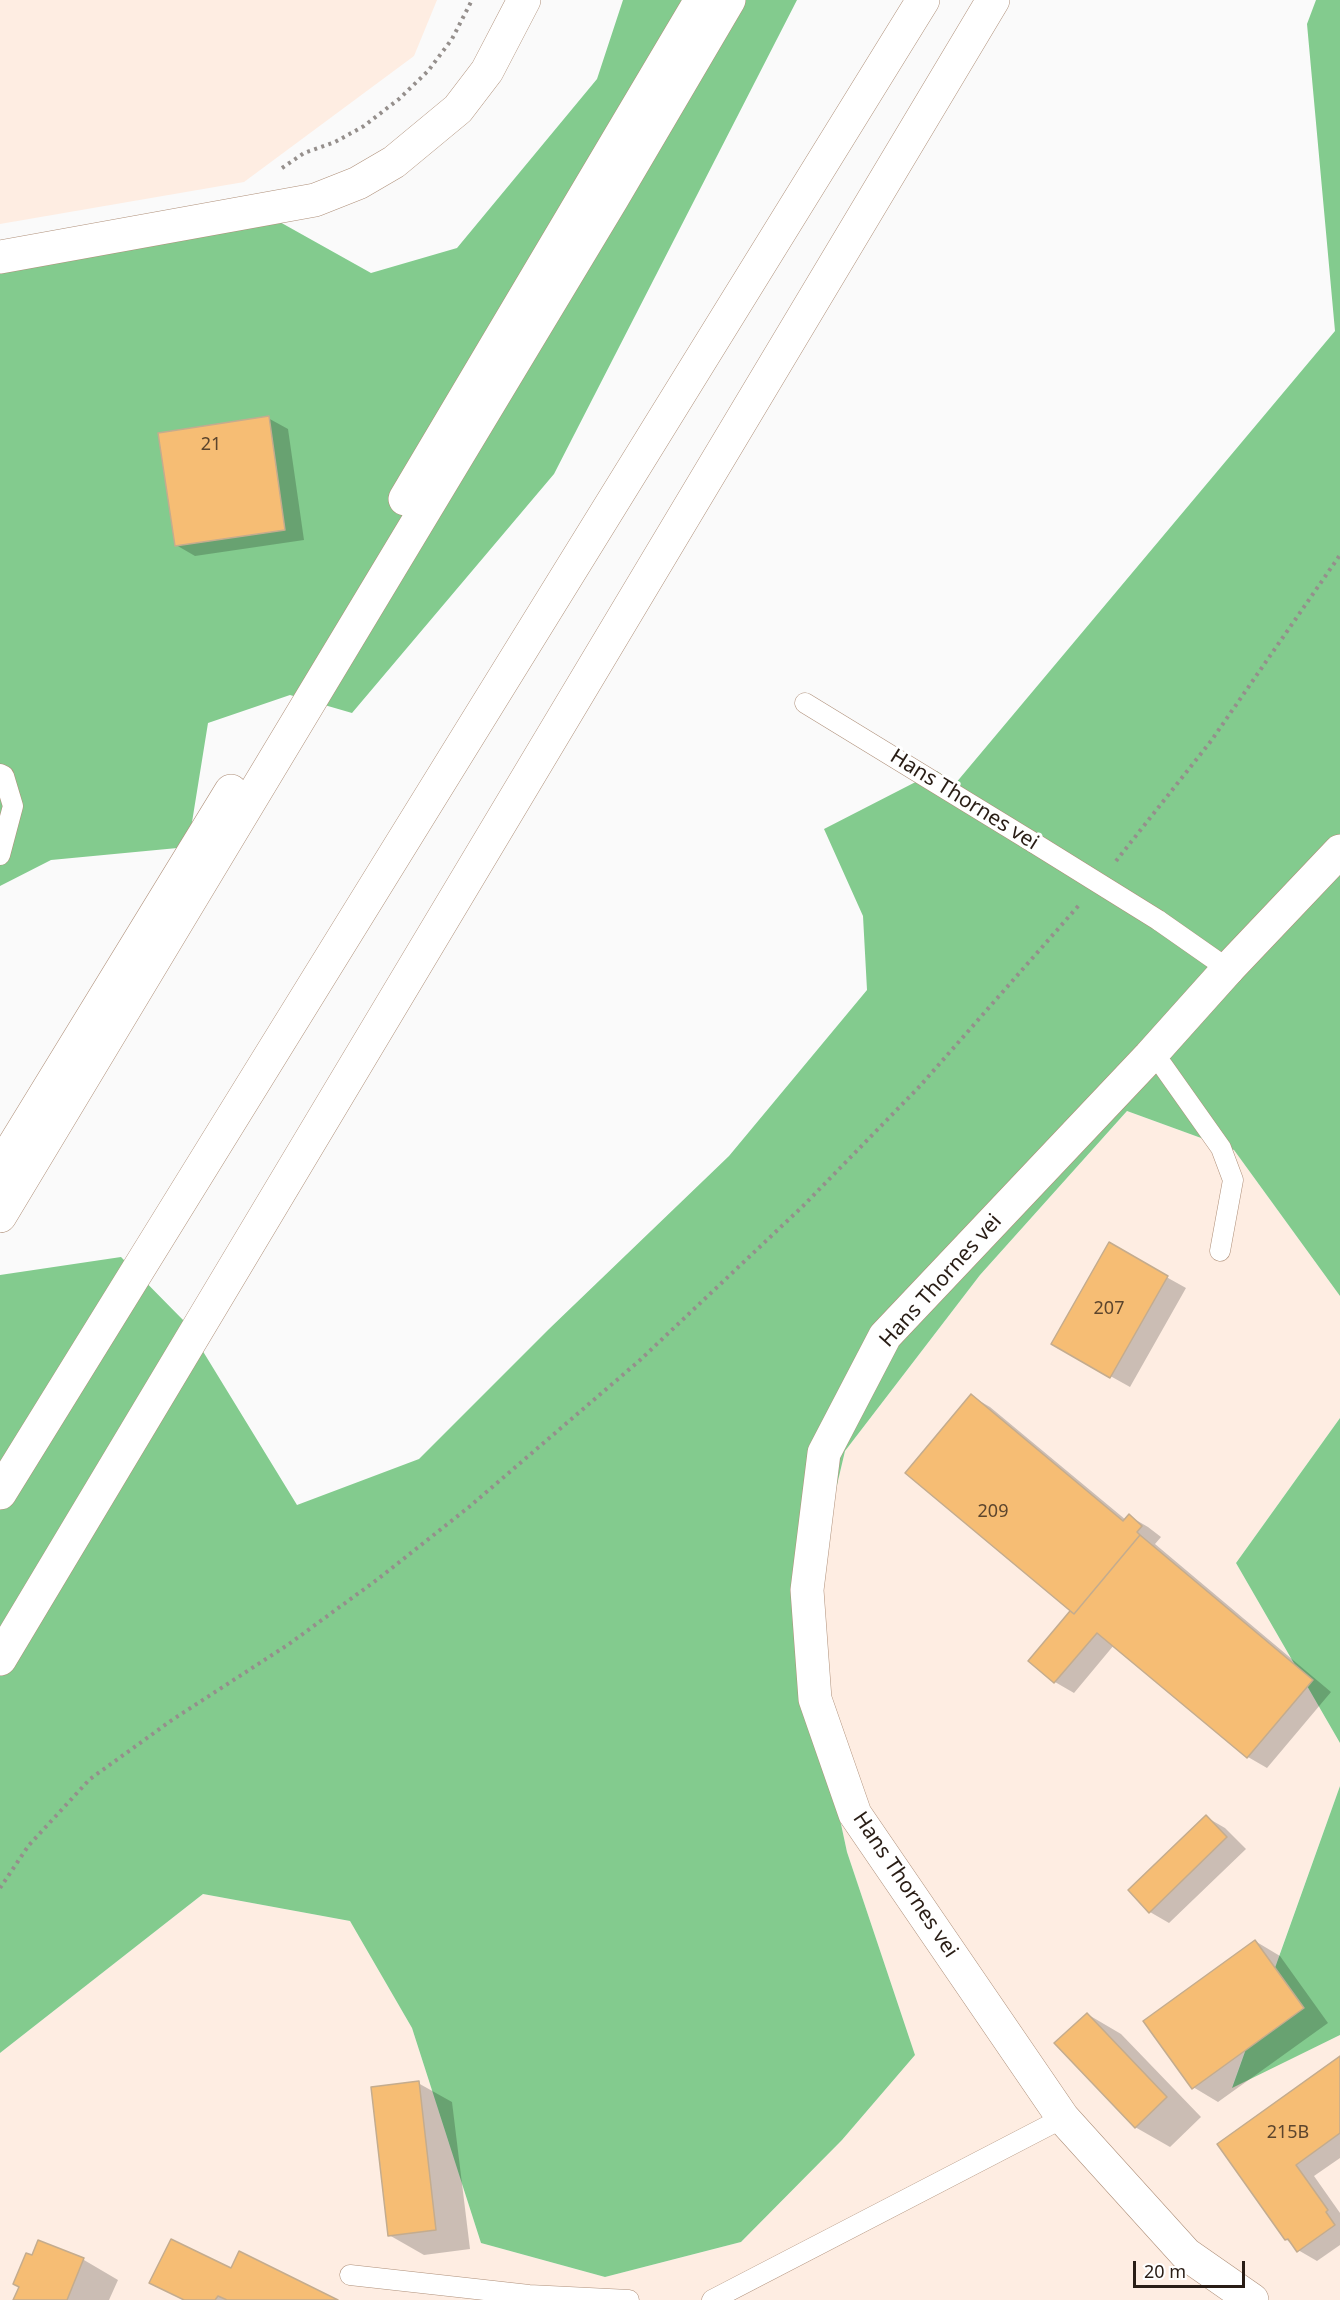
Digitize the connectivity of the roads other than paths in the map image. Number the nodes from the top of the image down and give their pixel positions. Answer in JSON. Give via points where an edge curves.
{"nodes":[{"id":1,"x":524,"y":0,"type":"edge"},
{"id":2,"x":701,"y":0,"type":"edge"},
{"id":3,"x":729,"y":0,"type":"edge"},
{"id":4,"x":923,"y":0,"type":"edge"},
{"id":5,"x":993,"y":0,"type":"edge"},
{"id":6,"x":0,"y":257,"type":"edge"},
{"id":7,"x":805,"y":703,"type":"dead end"},
{"id":8,"x":0,"y":774,"type":"edge"},
{"id":9,"x":1340,"y":851,"type":"edge"},
{"id":10,"x":0,"y":855,"type":"edge"},
{"id":11,"x":1228,"y":969,"type":"junction"},
{"id":12,"x":1150,"y":1056,"type":"junction"},
{"id":13,"x":0,"y":1168,"type":"edge"},
{"id":14,"x":0,"y":1216,"type":"edge"},
{"id":15,"x":1220,"y":1251,"type":"dead end"},
{"id":16,"x":0,"y":1492,"type":"edge"},
{"id":17,"x":0,"y":1659,"type":"edge"},
{"id":18,"x":1063,"y":2118,"type":"junction"},
{"id":19,"x":350,"y":2276,"type":"dead end"},
{"id":20,"x":629,"y":2300,"type":"edge"},
{"id":21,"x":712,"y":2300,"type":"edge"},
{"id":22,"x":1252,"y":2300,"type":"edge"}],
"edges":[{"from":1,"to":6,"type":"main road","via":[[488,71],[458,109],[394,162],[358,183],[315,200]]},
{"from":2,"to":13,"type":"main road","via":[[298,681]]},
{"from":3,"to":14,"type":"main road"},
{"from":4,"to":16,"type":"main road"},
{"from":5,"to":17,"type":"main road"},
{"from":7,"to":11,"type":"lane","name":"Hans Thornes vei","bridge":true,"via":[[1158,920]]},
{"from":8,"to":10,"type":"lane","via":[[13,807]]},
{"from":9,"to":11,"type":"main road"},
{"from":11,"to":12,"type":"main road","name":"Hans Thornes vei"},
{"from":12,"to":15,"type":"lane","via":[[1163,1066],[1221,1148],[1233,1180]]},
{"from":12,"to":18,"type":"main road","name":"Hans Thornes vei","via":[[885,1336],[824,1453],[807,1590],[815,1699],[855,1814]]},
{"from":18,"to":21,"type":"lane"},
{"from":18,"to":22,"type":"main road","name":"Hans Thornes vei","via":[[1186,2254]]},
{"from":19,"to":20,"type":"lane","via":[[529,2295]]}]}
